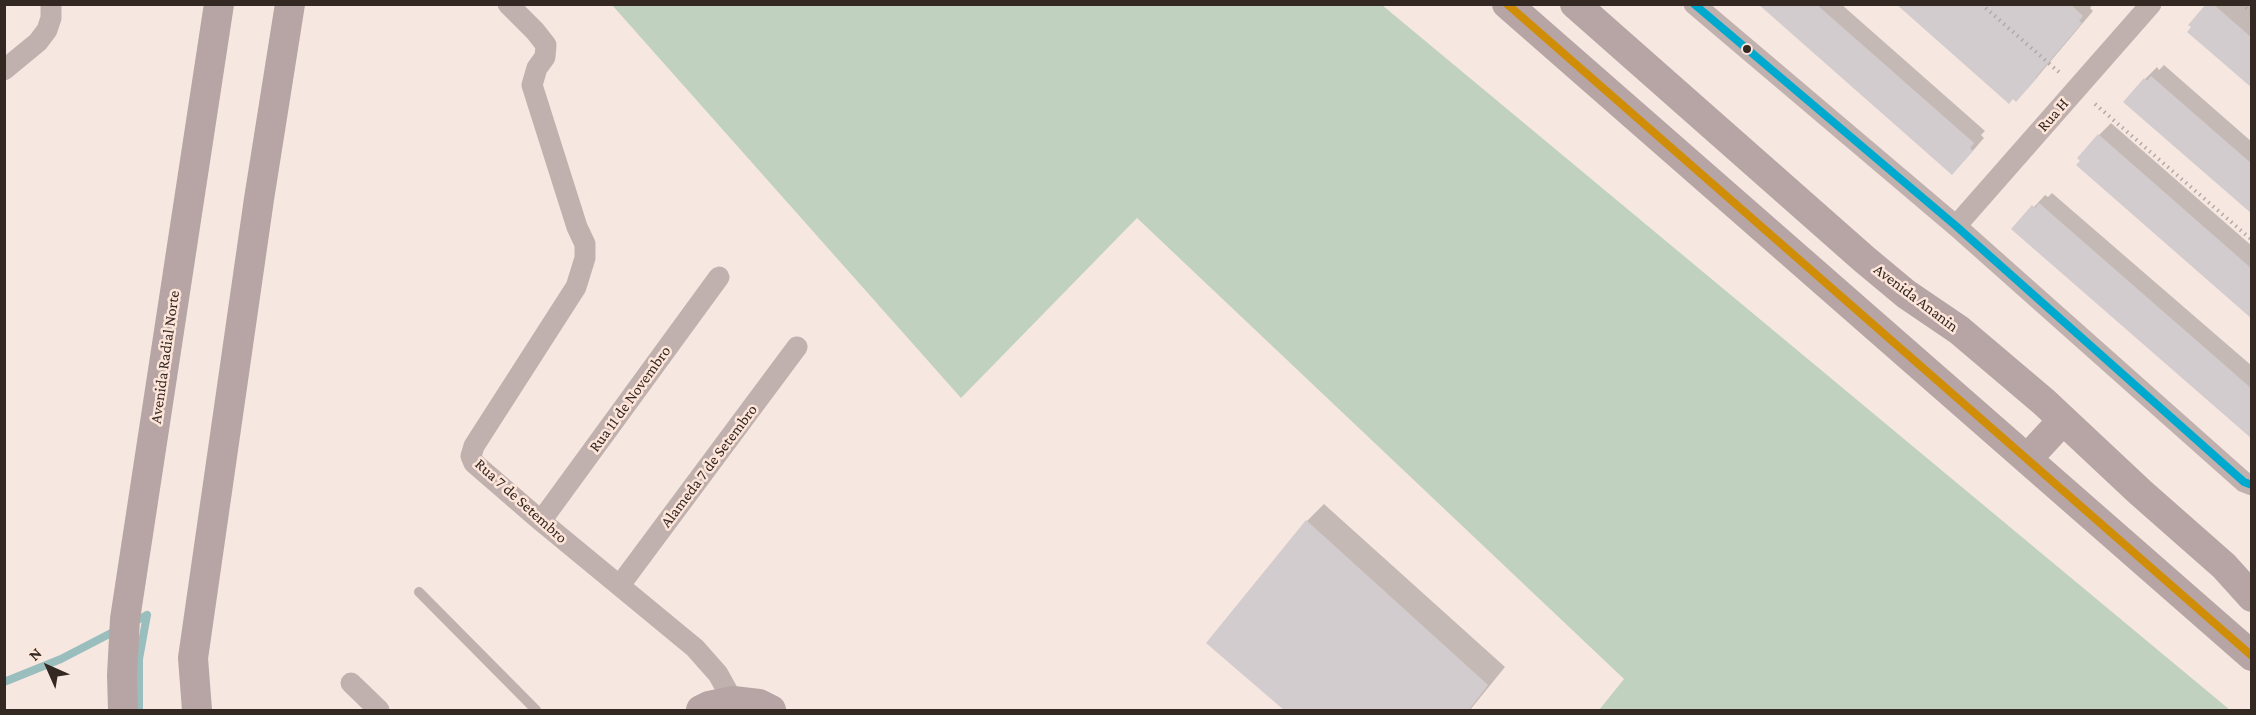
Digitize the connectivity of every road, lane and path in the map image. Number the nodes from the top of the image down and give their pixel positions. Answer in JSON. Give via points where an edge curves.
{"nodes":[{"id":1,"x":51,"y":4,"type":"edge"},
{"id":2,"x":219,"y":4,"type":"edge"},
{"id":3,"x":290,"y":4,"type":"edge"},
{"id":4,"x":508,"y":4,"type":"edge"},
{"id":5,"x":1507,"y":4,"type":"edge"},
{"id":6,"x":1575,"y":4,"type":"edge"},
{"id":7,"x":1694,"y":4,"type":"edge"},
{"id":8,"x":1982,"y":4,"type":"edge"},
{"id":9,"x":2151,"y":4,"type":"edge"},
{"id":10,"x":2241,"y":4,"type":"edge"},
{"id":11,"x":2252,"y":14,"type":"edge"},
{"id":12,"x":4,"y":70,"type":"edge"},
{"id":13,"x":2077,"y":88,"type":"junction"},
{"id":14,"x":1956,"y":226,"type":"junction"},
{"id":15,"x":2252,"y":240,"type":"edge"},
{"id":16,"x":719,"y":277,"type":"dead end"},
{"id":17,"x":797,"y":347,"type":"dead end"},
{"id":18,"x":2063,"y":420,"type":"junction"},
{"id":19,"x":2027,"y":459,"type":"junction"},
{"id":20,"x":2252,"y":485,"type":"edge"},
{"id":21,"x":541,"y":520,"type":"junction"},
{"id":22,"x":620,"y":585,"type":"junction"},
{"id":23,"x":419,"y":592,"type":"dead end"},
{"id":24,"x":2252,"y":597,"type":"edge"},
{"id":25,"x":2252,"y":656,"type":"edge"},
{"id":26,"x":351,"y":683,"type":"dead end"},
{"id":27,"x":733,"y":700,"type":"junction"},
{"id":28,"x":123,"y":711,"type":"edge"},
{"id":29,"x":197,"y":711,"type":"edge"},
{"id":30,"x":379,"y":711,"type":"edge"},
{"id":31,"x":536,"y":711,"type":"edge"},
{"id":32,"x":701,"y":711,"type":"edge"},
{"id":33,"x":771,"y":711,"type":"edge"}],
"edges":[{"from":1,"to":12,"type":"street","via":[[47,30]]},
{"from":2,"to":28,"type":"main road","name":"Avenida Radial Norte","via":[[125,619]]},
{"from":3,"to":29,"type":"main road","via":[[194,658]]},
{"from":4,"to":21,"type":"street","name":"Rua 7 de Setembro","via":[[546,45],[545,57],[532,85],[585,244],[585,258],[576,287],[471,456],[474,463]]},
{"from":5,"to":19,"type":"main road"},
{"from":6,"to":18,"type":"main road","name":"Avenida Ananin","via":[[1864,259],[1959,330]]},
{"from":7,"to":14,"type":"street"},
{"from":8,"to":13,"type":"path"},
{"from":9,"to":13,"type":"street","name":"Rua H"},
{"from":10,"to":11,"type":"path"},
{"from":13,"to":14,"type":"street","name":"Rua H"},
{"from":13,"to":15,"type":"path"},
{"from":14,"to":20,"type":"street","via":[[2244,482]]},
{"from":16,"to":21,"type":"street","name":"Rua 11 de Novembro"},
{"from":17,"to":22,"type":"street","name":"Alameda 7 de Setembro"},
{"from":18,"to":19,"type":"main road"},
{"from":18,"to":24,"type":"main road","name":"Avenida Ananin","via":[[2224,566]]},
{"from":19,"to":25,"type":"main road"},
{"from":21,"to":22,"type":"street","name":"Rua 7 de Setembro"},
{"from":22,"to":27,"type":"street","name":"Rua 7 de Setembro","via":[[694,648]]},
{"from":23,"to":31,"type":"lane"},
{"from":26,"to":30,"type":"street"},
{"from":27,"to":32,"type":"main road"},
{"from":27,"to":33,"type":"main road","via":[[759,704]]}]}
